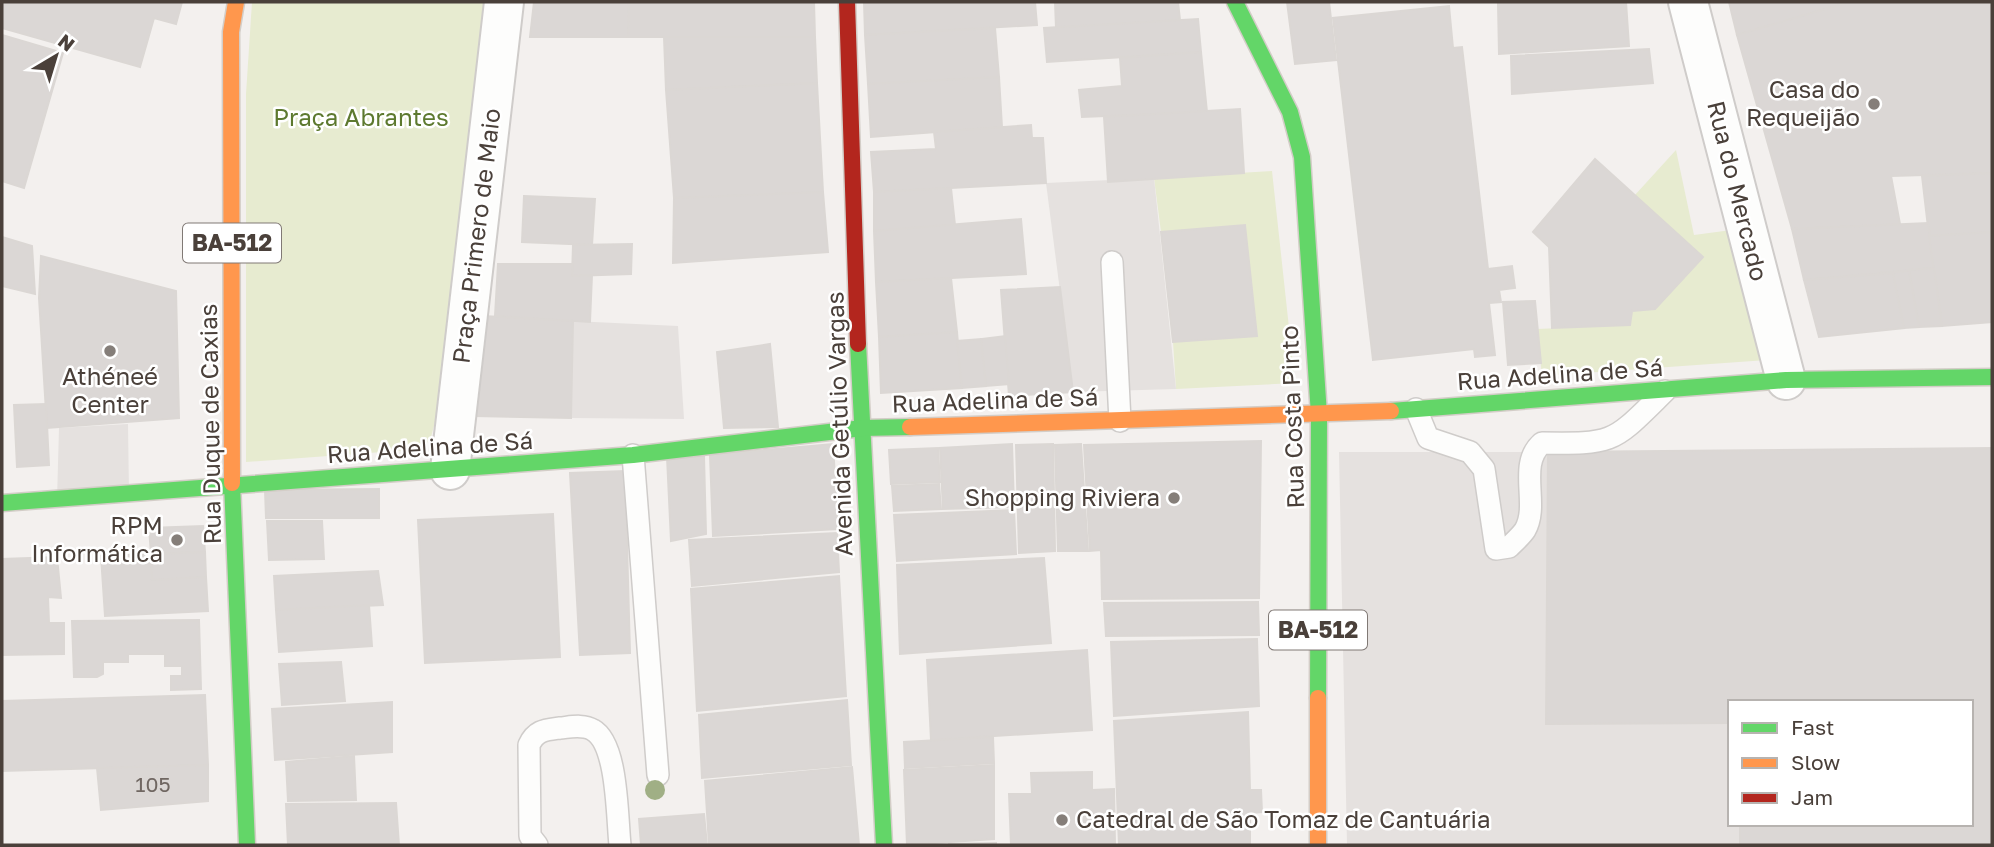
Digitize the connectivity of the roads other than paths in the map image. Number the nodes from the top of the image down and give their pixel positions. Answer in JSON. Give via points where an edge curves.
{"nodes":[{"id":1,"x":236,"y":2,"type":"edge"},
{"id":2,"x":504,"y":2,"type":"edge"},
{"id":3,"x":847,"y":2,"type":"edge"},
{"id":4,"x":1235,"y":2,"type":"edge"},
{"id":5,"x":1688,"y":2,"type":"edge"},
{"id":6,"x":1112,"y":262,"type":"dead end"},
{"id":7,"x":1992,"y":377,"type":"edge"},
{"id":8,"x":1786,"y":380,"type":"junction"},
{"id":9,"x":1667,"y":390,"type":"junction"},
{"id":10,"x":1416,"y":409,"type":"junction"},
{"id":11,"x":1319,"y":415,"type":"junction"},
{"id":12,"x":1120,"y":421,"type":"junction"},
{"id":13,"x":863,"y":428,"type":"junction"},
{"id":14,"x":633,"y":455,"type":"junction"},
{"id":15,"x":450,"y":470,"type":"junction"},
{"id":16,"x":232,"y":485,"type":"junction"},
{"id":17,"x":2,"y":503,"type":"edge"},
{"id":18,"x":658,"y":775,"type":"dead end"},
{"id":19,"x":247,"y":845,"type":"edge"},
{"id":20,"x":537,"y":845,"type":"edge"},
{"id":21,"x":620,"y":845,"type":"edge"},
{"id":22,"x":884,"y":845,"type":"edge"},
{"id":23,"x":1318,"y":845,"type":"edge"}],
"edges":[{"from":1,"to":16,"type":"street","name":"Rua Duque de Caxias","number":"BA-512","via":[[231,32]]},
{"from":2,"to":15,"type":"street","name":"Praça Primero de Maio"},
{"from":3,"to":13,"type":"street","name":"Avenida Getúlio Vargas"},
{"from":4,"to":11,"type":"street","name":"Rua Costa Pinto","number":"BA-512","via":[[1290,112],[1302,157]]},
{"from":5,"to":8,"type":"street","name":"Rua do Mercado"},
{"from":6,"to":12,"type":"lane"},
{"from":7,"to":8,"type":"street","name":"Rua Adelina de Sá"},
{"from":8,"to":9,"type":"street","name":"Rua Adelina de Sá"},
{"from":9,"to":10,"type":"street","name":"Rua Adelina de Sá"},
{"from":9,"to":10,"type":"lane","via":[[1613,438],[1537,447],[1531,464],[1529,520],[1524,531],[1502,548],[1484,469],[1470,452],[1428,438]]},
{"from":10,"to":11,"type":"street","name":"Rua Adelina de Sá"},
{"from":11,"to":12,"type":"street","name":"Rua Adelina de Sá"},
{"from":11,"to":23,"type":"street","name":"Rua Costa Pinto","number":"BA-512"},
{"from":12,"to":13,"type":"street","name":"Rua Adelina de Sá"},
{"from":13,"to":14,"type":"street","name":"Rua Adelina de Sá"},
{"from":13,"to":22,"type":"street","name":"Avenida Getúlio Vargas"},
{"from":14,"to":15,"type":"street","name":"Rua Adelina de Sá"},
{"from":14,"to":18,"type":"lane"},
{"from":15,"to":16,"type":"street","name":"Rua Adelina de Sá"},
{"from":16,"to":17,"type":"street","name":"Rua Adelina de Sá"},
{"from":16,"to":19,"type":"street","name":"Rua Duque de Caxias","number":"BA-512"},
{"from":20,"to":21,"type":"lane","via":[[530,836],[529,745],[543,730],[584,726],[603,738],[610,754]]}]}
